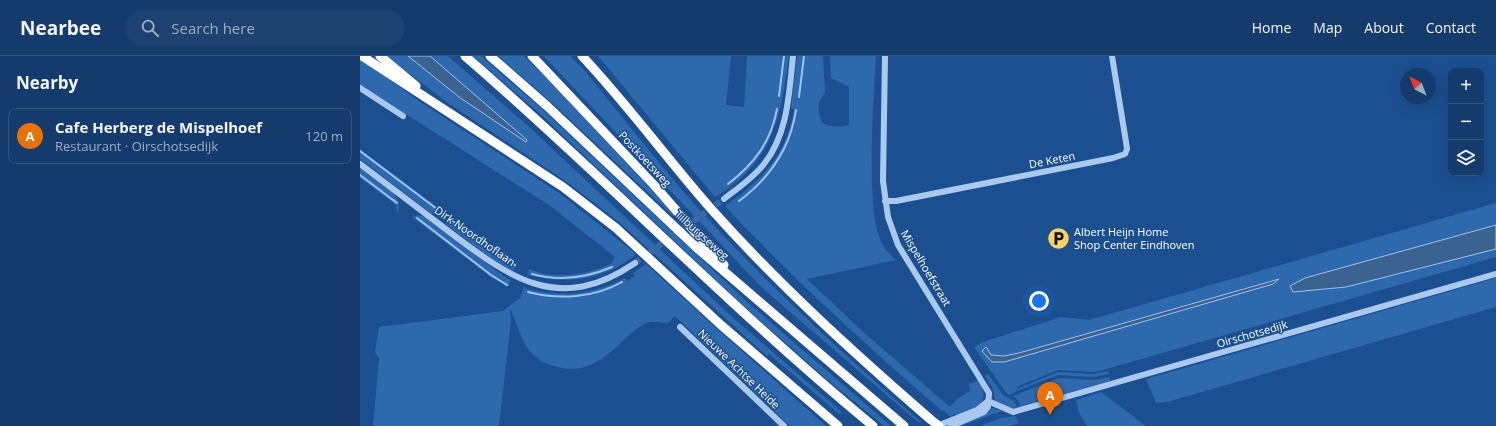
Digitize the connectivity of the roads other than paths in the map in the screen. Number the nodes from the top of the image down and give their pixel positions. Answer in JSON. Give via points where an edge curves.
{"nodes":[{"id":1,"x":362,"y":56,"type":"edge"},
{"id":2,"x":380,"y":56,"type":"edge"},
{"id":3,"x":465,"y":56,"type":"edge"},
{"id":4,"x":490,"y":56,"type":"edge"},
{"id":5,"x":532,"y":56,"type":"edge"},
{"id":6,"x":582,"y":56,"type":"edge"},
{"id":7,"x":793,"y":56,"type":"edge"},
{"id":8,"x":886,"y":56,"type":"edge"},
{"id":9,"x":1112,"y":56,"type":"edge"},
{"id":10,"x":360,"y":88,"type":"edge"},
{"id":11,"x":441,"y":108,"type":"junction"},
{"id":12,"x":403,"y":116,"type":"dead end"},
{"id":13,"x":360,"y":164,"type":"edge"},
{"id":14,"x":724,"y":199,"type":"tunnel mouth"},
{"id":15,"x":885,"y":201,"type":"junction"},
{"id":16,"x":635,"y":263,"type":"tunnel mouth"},
{"id":17,"x":1496,"y":274,"type":"edge"},
{"id":18,"x":737,"y":281,"type":"junction"},
{"id":19,"x":680,"y":326,"type":"dead end"},
{"id":20,"x":988,"y":401,"type":"junction"},
{"id":21,"x":784,"y":426,"type":"edge"},
{"id":22,"x":838,"y":426,"type":"edge"},
{"id":23,"x":874,"y":426,"type":"edge"},
{"id":24,"x":904,"y":426,"type":"edge"},
{"id":25,"x":938,"y":426,"type":"edge"},
{"id":26,"x":951,"y":426,"type":"edge"}],
"edges":[{"from":1,"to":11,"type":"highway"},
{"from":2,"to":11,"type":"highway"},
{"from":3,"to":23,"type":"highway","via":[[749,318]]},
{"from":4,"to":18,"type":"highway","name":"Tilburgseweg","via":[[547,106],[697,248]]},
{"from":5,"to":18,"type":"highway","name":"Postkoetsweg","via":[[654,185]]},
{"from":6,"to":25,"type":"highway","name":"Tilburgseweg","bridge":true,"via":[[714,212],[774,276],[851,351]]},
{"from":7,"to":14,"type":"street","via":[[784,120],[772,153],[751,178]]},
{"from":8,"to":15,"type":"street","name":"Mispelhoefstraat","via":[[883,173]]},
{"from":9,"to":15,"type":"street","name":"De Keten","via":[[1127,148],[1125,154],[896,201]]},
{"from":10,"to":12,"type":"street"},
{"from":11,"to":22,"type":"highway","via":[[563,187],[616,228],[721,325]]},
{"from":13,"to":16,"type":"street","name":"Dirk Noordhoflaan","via":[[491,263],[527,282],[561,288],[588,286],[618,274]]},
{"from":15,"to":20,"type":"street","name":"Mispelhoefstraat","via":[[898,244],[988,389]]},
{"from":17,"to":20,"type":"street","name":"Oirschotsedijk","via":[[1013,412]]},
{"from":18,"to":24,"type":"highway","name":"Tilburgseweg"},
{"from":19,"to":21,"type":"street","name":"Nieuwe Achtse Heide"},
{"from":20,"to":25,"type":"street","via":[[977,410]]},
{"from":20,"to":26,"type":"street","via":[[988,407],[980,415]]}]}
